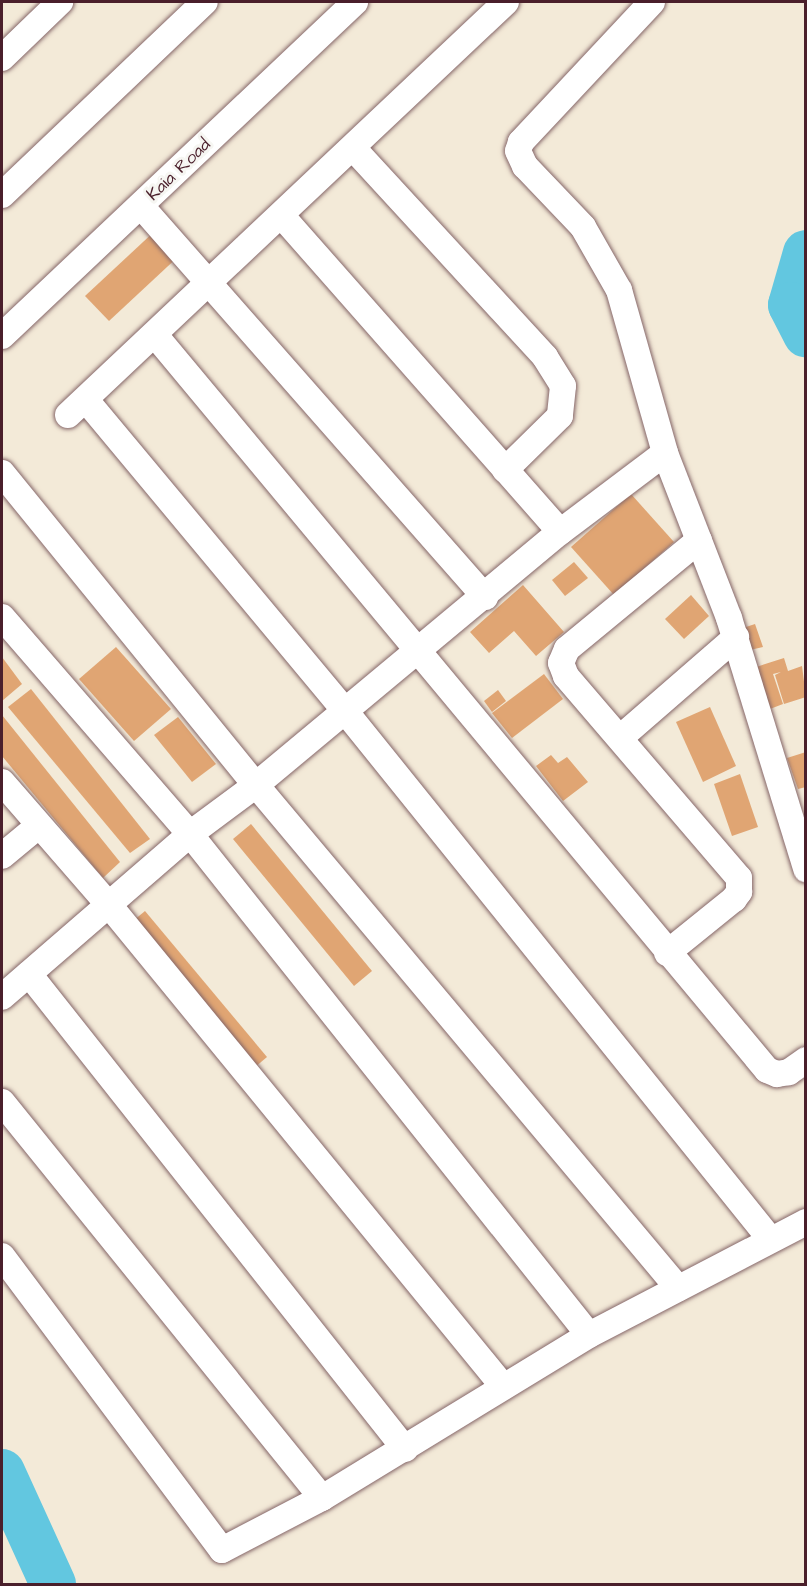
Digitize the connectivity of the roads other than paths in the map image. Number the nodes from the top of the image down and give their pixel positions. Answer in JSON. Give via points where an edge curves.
{"nodes":[{"id":1,"x":60,"y":2,"type":"edge"},
{"id":2,"x":205,"y":2,"type":"edge"},
{"id":3,"x":354,"y":2,"type":"edge"},
{"id":4,"x":506,"y":2,"type":"edge"},
{"id":5,"x":652,"y":2,"type":"edge"},
{"id":6,"x":2,"y":58,"type":"edge"},
{"id":7,"x":353,"y":148,"type":"junction"},
{"id":8,"x":2,"y":195,"type":"edge"},
{"id":9,"x":141,"y":206,"type":"junction"},
{"id":10,"x":281,"y":215,"type":"junction"},
{"id":11,"x":211,"y":281,"type":"junction"},
{"id":12,"x":155,"y":335,"type":"junction"},
{"id":13,"x":2,"y":336,"type":"edge"},
{"id":14,"x":665,"y":453,"type":"junction"},
{"id":15,"x":505,"y":470,"type":"junction"},
{"id":16,"x":2,"y":473,"type":"edge"},
{"id":17,"x":560,"y":532,"type":"junction"},
{"id":18,"x":699,"y":540,"type":"junction"},
{"id":19,"x":484,"y":597,"type":"junction"},
{"id":20,"x":2,"y":617,"type":"edge"},
{"id":21,"x":736,"y":637,"type":"junction"},
{"id":22,"x":418,"y":652,"type":"junction"},
{"id":23,"x":345,"y":711,"type":"junction"},
{"id":24,"x":620,"y":738,"type":"junction"},
{"id":25,"x":2,"y":782,"type":"edge"},
{"id":26,"x":256,"y":785,"type":"junction"},
{"id":27,"x":37,"y":827,"type":"junction"},
{"id":28,"x":190,"y":834,"type":"junction"},
{"id":29,"x":2,"y":856,"type":"edge"},
{"id":30,"x":806,"y":869,"type":"edge"},
{"id":31,"x":109,"y":905,"type":"junction"},
{"id":32,"x":667,"y":953,"type":"junction"},
{"id":33,"x":29,"y":974,"type":"junction"},
{"id":34,"x":2,"y":997,"type":"edge"},
{"id":35,"x":806,"y":1060,"type":"edge"},
{"id":36,"x":3,"y":1106,"type":"edge"},
{"id":37,"x":806,"y":1222,"type":"edge"},
{"id":38,"x":771,"y":1240,"type":"junction"},
{"id":39,"x":2,"y":1256,"type":"edge"},
{"id":40,"x":678,"y":1288,"type":"junction"},
{"id":41,"x":589,"y":1335,"type":"junction"},
{"id":42,"x":502,"y":1385,"type":"junction"},
{"id":43,"x":405,"y":1449,"type":"junction"},
{"id":44,"x":322,"y":1498,"type":"junction"}],
"edges":[{"from":1,"to":6,"type":"street"},
{"from":2,"to":8,"type":"street"},
{"from":3,"to":9,"type":"street","name":"Kaia Road"},
{"from":4,"to":7,"type":"street"},
{"from":5,"to":14,"type":"street","via":[[521,142],[518,151],[525,166],[583,227],[619,290]]},
{"from":7,"to":10,"type":"street"},
{"from":7,"to":15,"type":"street","via":[[545,357],[563,386],[560,416]]},
{"from":9,"to":11,"type":"street"},
{"from":9,"to":13,"type":"street","name":"Kaia Road"},
{"from":10,"to":11,"type":"street"},
{"from":10,"to":15,"type":"street"},
{"from":11,"to":12,"type":"street"},
{"from":11,"to":19,"type":"street"},
{"from":12,"to":22,"type":"street"},
{"from":12,"to":23,"type":"street","via":[[77,408]]},
{"from":14,"to":17,"type":"street"},
{"from":14,"to":18,"type":"street"},
{"from":15,"to":17,"type":"street"},
{"from":16,"to":26,"type":"street"},
{"from":17,"to":19,"type":"street"},
{"from":18,"to":21,"type":"street"},
{"from":18,"to":24,"type":"street","via":[[562,656],[566,676]]},
{"from":19,"to":22,"type":"street"},
{"from":20,"to":28,"type":"street"},
{"from":21,"to":24,"type":"street"},
{"from":21,"to":30,"type":"street"},
{"from":22,"to":23,"type":"street"},
{"from":22,"to":32,"type":"street"},
{"from":23,"to":26,"type":"street"},
{"from":23,"to":38,"type":"street"},
{"from":24,"to":32,"type":"street","via":[[735,871],[740,882],[734,899]]},
{"from":25,"to":27,"type":"street"},
{"from":26,"to":28,"type":"street"},
{"from":26,"to":40,"type":"street"},
{"from":27,"to":29,"type":"street"},
{"from":27,"to":31,"type":"street"},
{"from":28,"to":31,"type":"street"},
{"from":28,"to":41,"type":"street"},
{"from":31,"to":33,"type":"street"},
{"from":31,"to":42,"type":"street"},
{"from":32,"to":35,"type":"street","via":[[768,1070],[789,1072]]},
{"from":33,"to":34,"type":"street"},
{"from":33,"to":43,"type":"street"},
{"from":36,"to":44,"type":"street"},
{"from":37,"to":38,"type":"street"},
{"from":38,"to":40,"type":"street"},
{"from":39,"to":44,"type":"street","via":[[222,1550]]},
{"from":40,"to":41,"type":"street"},
{"from":41,"to":42,"type":"street"},
{"from":42,"to":43,"type":"street"},
{"from":43,"to":44,"type":"street"}]}
